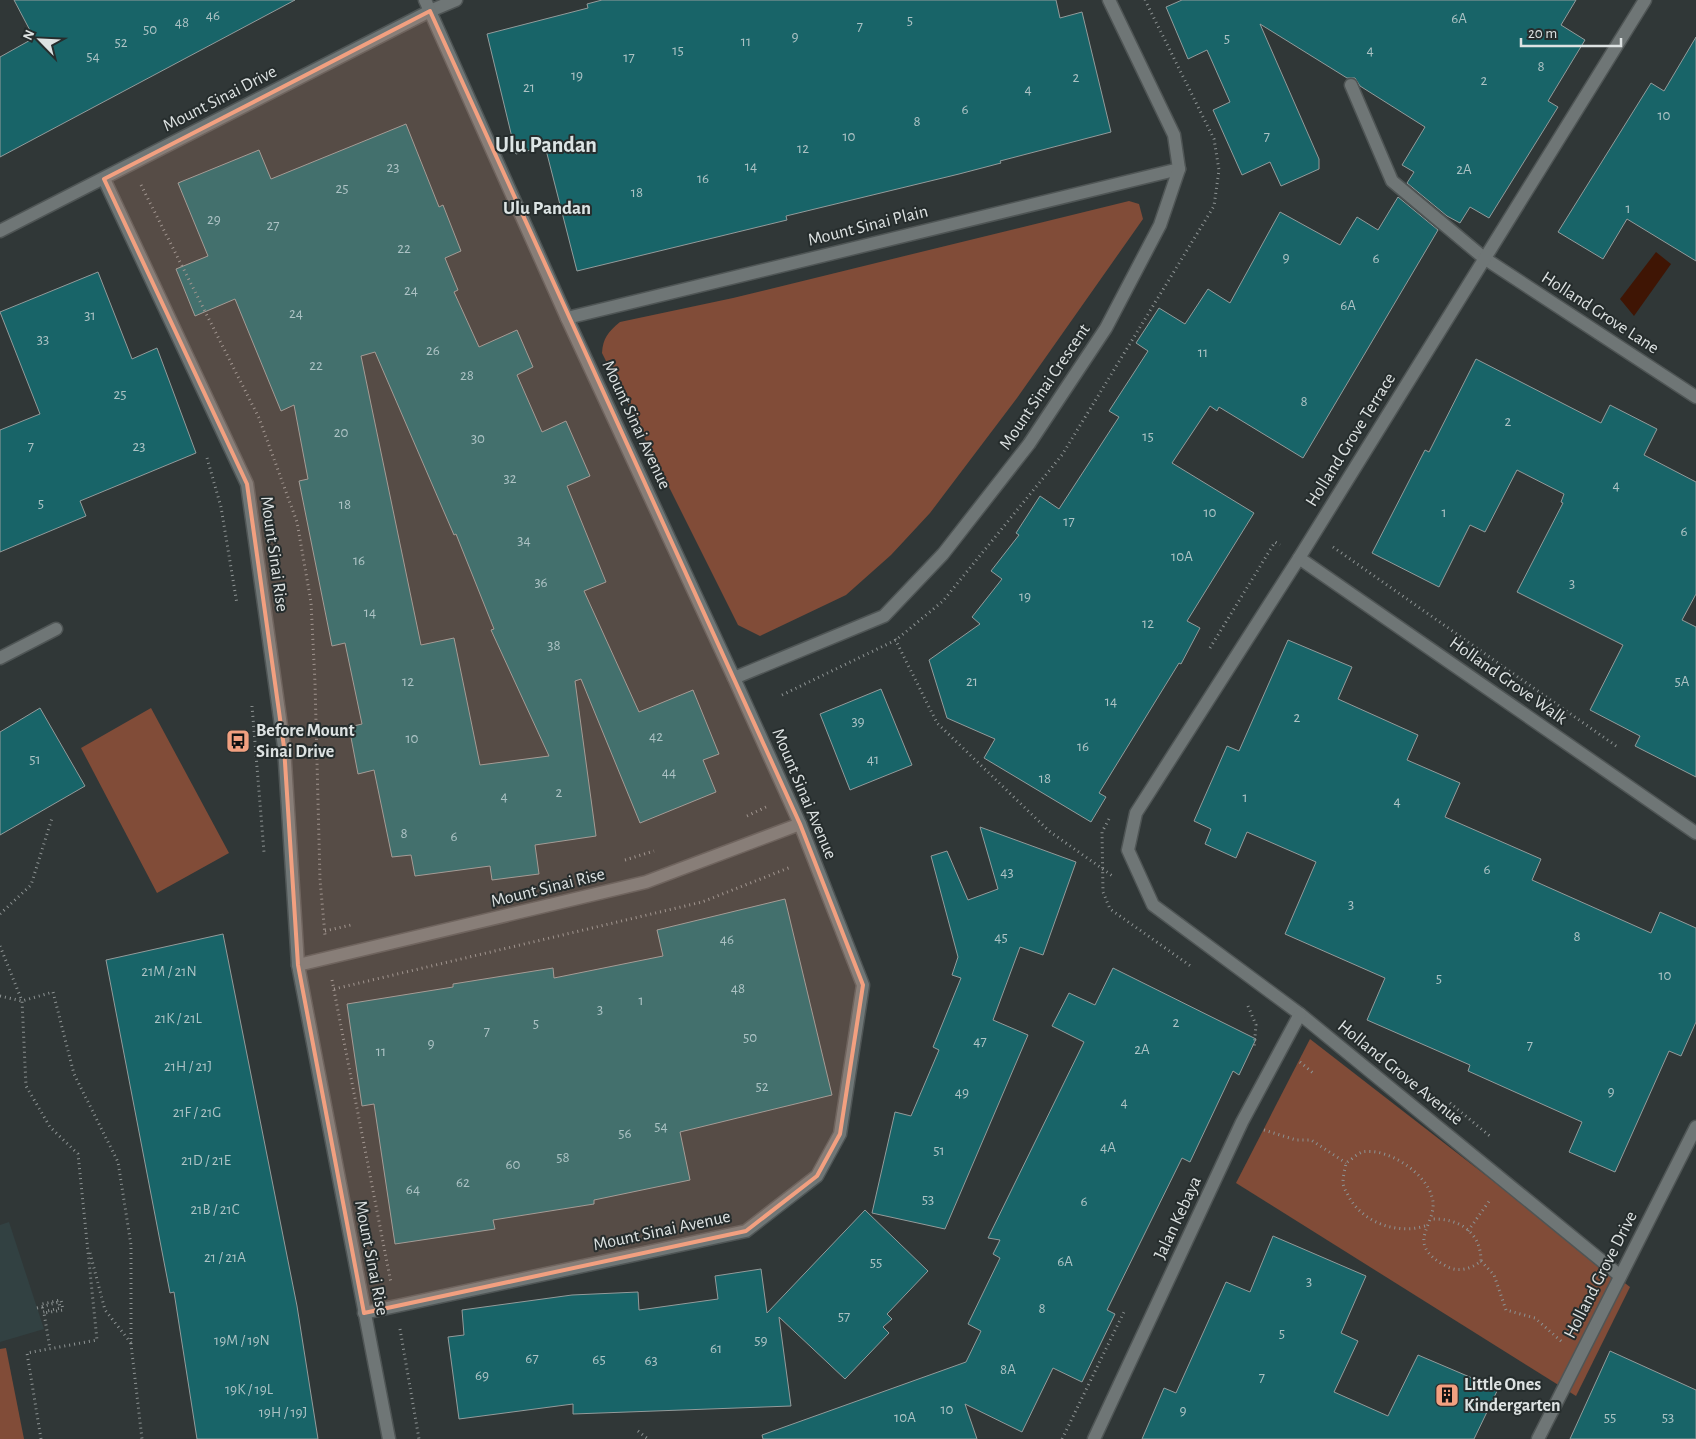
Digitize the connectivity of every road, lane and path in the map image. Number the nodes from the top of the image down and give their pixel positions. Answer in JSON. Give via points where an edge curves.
{"nodes":[{"id":1,"x":456,"y":0,"type":"edge"},
{"id":2,"x":1108,"y":0,"type":"edge"},
{"id":3,"x":1645,"y":0,"type":"edge"},
{"id":4,"x":428,"y":6,"type":"edge"},
{"id":5,"x":1351,"y":84,"type":"dead end"},
{"id":6,"x":1178,"y":169,"type":"junction"},
{"id":7,"x":104,"y":178,"type":"junction"},
{"id":8,"x":0,"y":231,"type":"edge"},
{"id":9,"x":1484,"y":258,"type":"junction"},
{"id":10,"x":566,"y":318,"type":"junction"},
{"id":11,"x":1696,"y":397,"type":"edge"},
{"id":12,"x":204,"y":451,"type":"dead end"},
{"id":13,"x":1299,"y":558,"type":"junction"},
{"id":14,"x":1318,"y":570,"type":"junction"},
{"id":15,"x":239,"y":613,"type":"dead end"},
{"id":16,"x":884,"y":616,"type":"junction"},
{"id":17,"x":56,"y":629,"type":"dead end"},
{"id":18,"x":1209,"y":650,"type":"dead end"},
{"id":19,"x":0,"y":658,"type":"edge"},
{"id":20,"x":734,"y":678,"type":"junction"},
{"id":21,"x":252,"y":701,"type":"dead end"},
{"id":22,"x":1623,"y":751,"type":"dead end"},
{"id":23,"x":1111,"y":816,"type":"dead end"},
{"id":24,"x":52,"y":818,"type":"dead end"},
{"id":25,"x":743,"y":818,"type":"dead end"},
{"id":26,"x":795,"y":826,"type":"junction"},
{"id":27,"x":1696,"y":833,"type":"edge"},
{"id":28,"x":660,"y":849,"type":"dead end"},
{"id":29,"x":265,"y":856,"type":"dead end"},
{"id":30,"x":622,"y":861,"type":"dead end"},
{"id":31,"x":795,"y":866,"type":"dead end"},
{"id":32,"x":1103,"y":869,"type":"junction"},
{"id":33,"x":1117,"y":880,"type":"dead end"},
{"id":34,"x":1152,"y":905,"type":"joint"},
{"id":35,"x":0,"y":914,"type":"edge"},
{"id":36,"x":354,"y":925,"type":"dead end"},
{"id":37,"x":325,"y":931,"type":"dead end"},
{"id":38,"x":0,"y":946,"type":"edge"},
{"id":39,"x":298,"y":965,"type":"junction"},
{"id":40,"x":1199,"y":971,"type":"dead end"},
{"id":41,"x":334,"y":988,"type":"dead end"},
{"id":42,"x":0,"y":996,"type":"edge"},
{"id":43,"x":22,"y":1001,"type":"junction"},
{"id":44,"x":1248,"y":1005,"type":"dead end"},
{"id":45,"x":1300,"y":1014,"type":"junction"},
{"id":46,"x":1254,"y":1050,"type":"dead end"},
{"id":47,"x":1446,"y":1100,"type":"dead end"},
{"id":48,"x":1242,"y":1122,"type":"junction"},
{"id":49,"x":1696,"y":1127,"type":"edge"},
{"id":50,"x":1492,"y":1137,"type":"dead end"},
{"id":51,"x":1346,"y":1163,"type":"junction"},
{"id":52,"x":1506,"y":1183,"type":"junction"},
{"id":53,"x":1431,"y":1218,"type":"junction"},
{"id":54,"x":1425,"y":1226,"type":"junction"},
{"id":55,"x":1468,"y":1231,"type":"junction"},
{"id":56,"x":88,"y":1242,"type":"junction"},
{"id":57,"x":1481,"y":1261,"type":"junction"},
{"id":58,"x":1620,"y":1275,"type":"junction"},
{"id":59,"x":401,"y":1280,"type":"dead end"},
{"id":60,"x":391,"y":1282,"type":"dead end"},
{"id":61,"x":1127,"y":1306,"type":"dead end"},
{"id":62,"x":37,"y":1308,"type":"dead end"},
{"id":63,"x":364,"y":1314,"type":"junction"},
{"id":64,"x":132,"y":1344,"type":"junction"},
{"id":65,"x":50,"y":1349,"type":"junction"},
{"id":66,"x":1579,"y":1358,"type":"junction"},
{"id":67,"x":638,"y":1431,"type":"dead end"},
{"id":68,"x":41,"y":1439,"type":"edge"},
{"id":69,"x":142,"y":1439,"type":"edge"},
{"id":70,"x":388,"y":1439,"type":"edge"},
{"id":71,"x":648,"y":1439,"type":"edge"},
{"id":72,"x":1062,"y":1439,"type":"edge"},
{"id":73,"x":1094,"y":1439,"type":"edge"},
{"id":74,"x":1538,"y":1439,"type":"edge"}],
"edges":[{"from":1,"to":4,"type":"street","name":"Mount Sinai Drive"},
{"from":2,"to":6,"type":"street","name":"Mount Sinai Crescent","via":[[1174,135]]},
{"from":3,"to":9,"type":"street","name":"Holland Grove Terrace"},
{"from":4,"to":7,"type":"street","name":"Mount Sinai Drive"},
{"from":4,"to":10,"type":"street","name":"Mount Sinai Avenue"},
{"from":5,"to":9,"type":"street","name":"Holland Grove Lane","via":[[1392,182]]},
{"from":6,"to":10,"type":"street","name":"Mount Sinai Plain"},
{"from":6,"to":16,"type":"street","name":"Mount Sinai Crescent","via":[[1160,225],[1106,328],[1029,444],[943,554]]},
{"from":7,"to":8,"type":"street","name":"Mount Sinai Drive"},
{"from":7,"to":39,"type":"street","name":"Mount Sinai Rise","via":[[246,484],[284,747]]},
{"from":9,"to":11,"type":"street","name":"Holland Grove Lane"},
{"from":9,"to":13,"type":"street","name":"Holland Grove Terrace"},
{"from":10,"to":20,"type":"street","name":"Mount Sinai Avenue"},
{"from":12,"to":15,"type":"path","via":[[221,507]]},
{"from":13,"to":14,"type":"street","name":"Holland Grove Walk"},
{"from":13,"to":18,"type":"path","via":[[1275,542]]},
{"from":13,"to":34,"type":"street","name":"Holland Grove Terrace","via":[[1136,813],[1128,850]]},
{"from":14,"to":22,"type":"path","via":[[1333,547]]},
{"from":14,"to":27,"type":"street","name":"Holland Grove Walk"},
{"from":16,"to":20,"type":"street","name":"Mount Sinai Crescent"},
{"from":16,"to":32,"type":"path","via":[[937,724],[1049,831]]},
{"from":17,"to":19,"type":"street"},
{"from":20,"to":26,"type":"street","name":"Mount Sinai Avenue"},
{"from":21,"to":29,"type":"path"},
{"from":23,"to":32,"type":"path","via":[[1102,832]]},
{"from":24,"to":35,"type":"path","via":[[31,885]]},
{"from":25,"to":26,"type":"path","via":[[779,802]]},
{"from":26,"to":39,"type":"street","name":"Mount Sinai Rise","via":[[646,882]]},
{"from":26,"to":63,"type":"street","name":"Mount Sinai Avenue","via":[[863,985],[840,1134],[817,1176],[746,1231]]},
{"from":28,"to":30,"type":"path"},
{"from":31,"to":41,"type":"path","via":[[702,902]]},
{"from":32,"to":33,"type":"path"},
{"from":32,"to":40,"type":"path","via":[[1103,892],[1110,909]]},
{"from":34,"to":45,"type":"street","name":"Holland Grove Avenue"},
{"from":36,"to":37,"type":"path"},
{"from":38,"to":43,"type":"path"},
{"from":39,"to":63,"type":"street","name":"Mount Sinai Rise"},
{"from":42,"to":43,"type":"path"},
{"from":43,"to":56,"type":"path","via":[[26,1086],[50,1127],[78,1154]]},
{"from":43,"to":64,"type":"path","via":[[53,992],[74,1074],[118,1162],[131,1245]]},
{"from":44,"to":46,"type":"path","via":[[1256,1025]]},
{"from":45,"to":48,"type":"street","name":"Jalan Kebaya"},
{"from":45,"to":52,"type":"street","name":"Holland Grove Avenue"},
{"from":47,"to":50,"type":"path"},
{"from":48,"to":51,"type":"path","via":[[1296,1140],[1311,1140]]},
{"from":48,"to":73,"type":"street","name":"Jalan Kebaya"},
{"from":49,"to":58,"type":"street","name":"Holland Grove Drive"},
{"from":51,"to":53,"type":"path","via":[[1361,1152],[1377,1152],[1401,1163],[1414,1172],[1433,1198]]},
{"from":51,"to":54,"type":"path","via":[[1343,1183],[1351,1202],[1365,1216],[1382,1225],[1398,1228],[1415,1230]]},
{"from":52,"to":55,"type":"path","via":[[1486,1204]]},
{"from":52,"to":58,"type":"street","name":"Holland Grove Avenue"},
{"from":53,"to":54,"type":"path"},
{"from":53,"to":55,"type":"path","via":[[1456,1222]]},
{"from":54,"to":57,"type":"path","via":[[1423,1242],[1438,1262],[1462,1270]]},
{"from":55,"to":57,"type":"path","via":[[1478,1240]]},
{"from":56,"to":64,"type":"path","via":[[106,1310]]},
{"from":56,"to":65,"type":"path","via":[[97,1340]]},
{"from":57,"to":66,"type":"path","via":[[1494,1275],[1506,1310],[1535,1318]]},
{"from":58,"to":66,"type":"street","name":"Holland Grove Drive"},
{"from":59,"to":60,"type":"path"},
{"from":61,"to":72,"type":"path"},
{"from":62,"to":65,"type":"path","via":[[44,1306],[59,1302],[60,1308],[43,1312],[42,1304],[61,1300],[63,1310],[44,1313]]},
{"from":63,"to":70,"type":"street","name":"Mount Sinai Rise"},
{"from":64,"to":69,"type":"path"},
{"from":65,"to":68,"type":"path","via":[[27,1353]]},
{"from":66,"to":74,"type":"street","name":"Holland Grove Drive"},
{"from":67,"to":71,"type":"path"}]}
